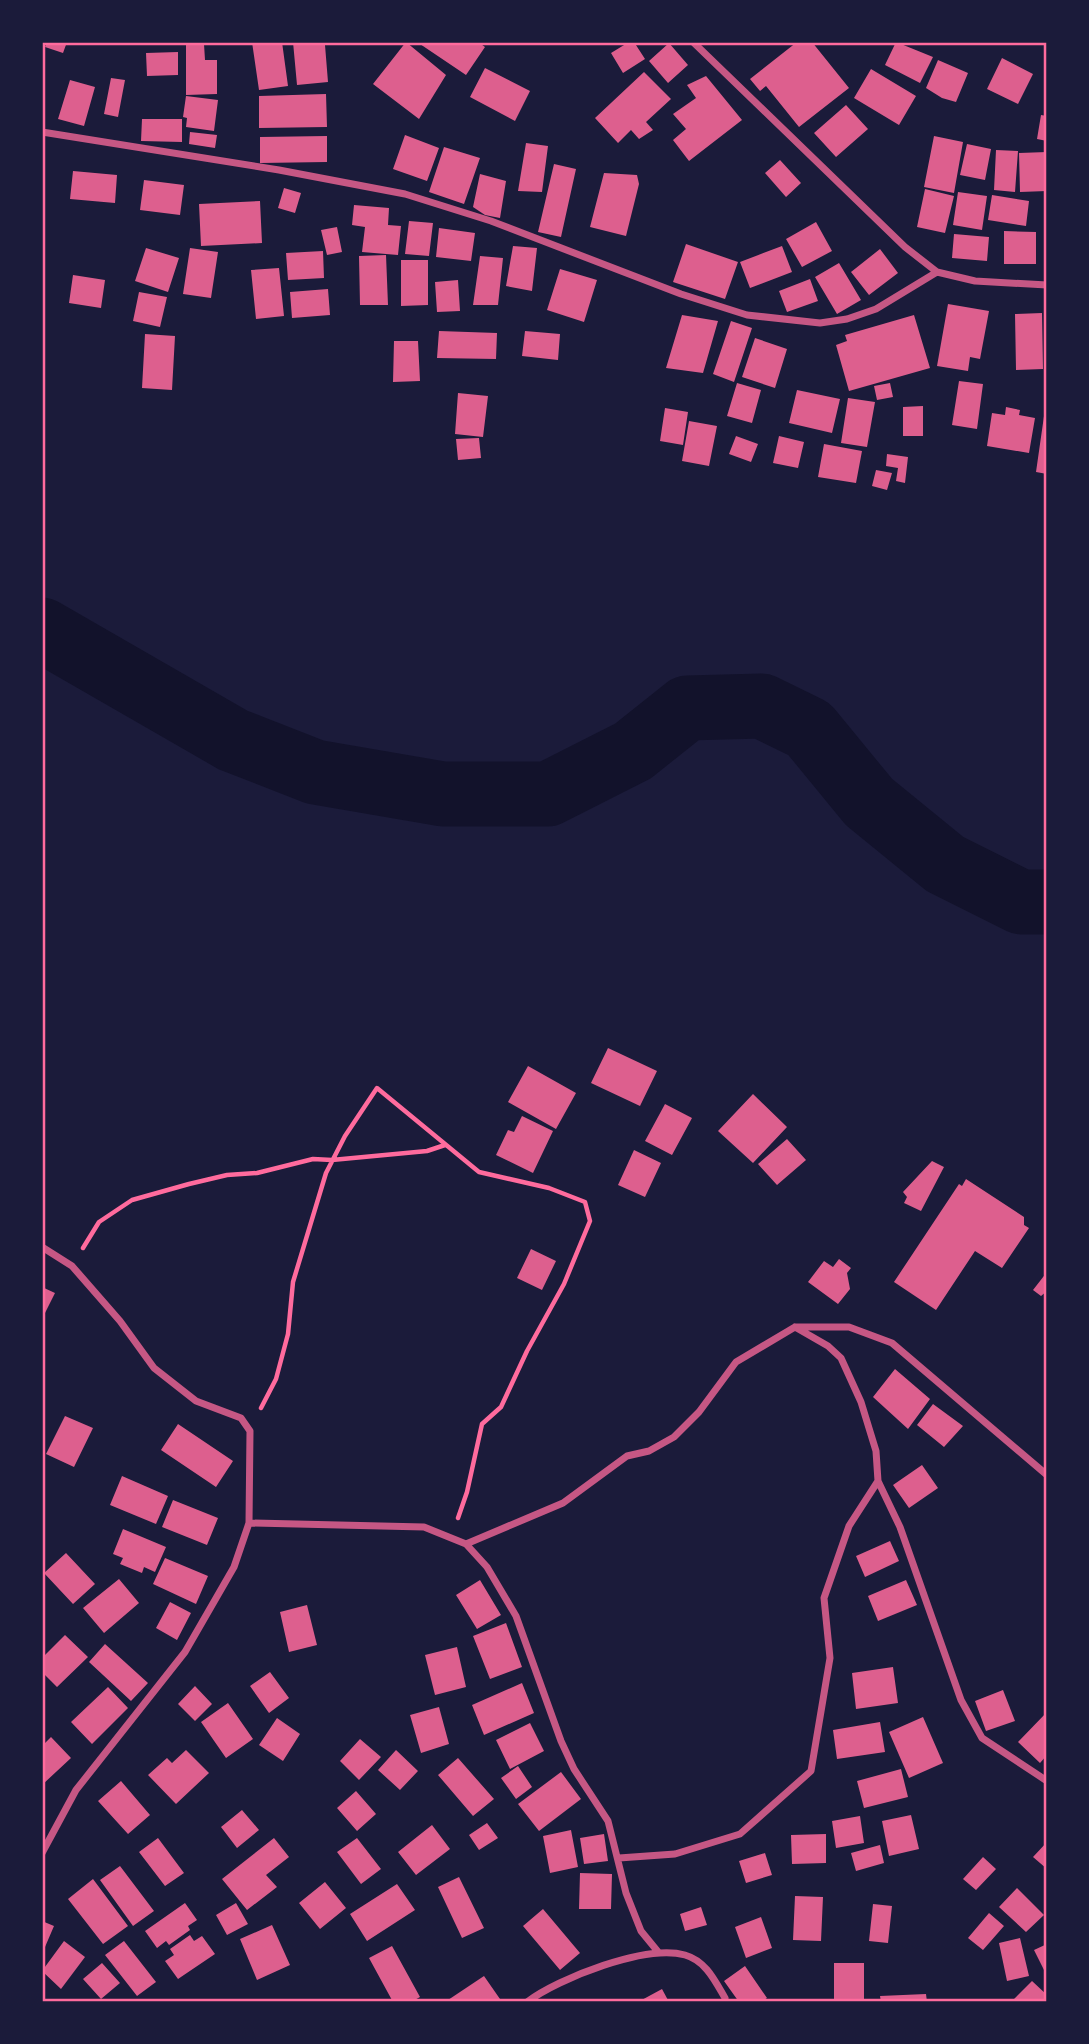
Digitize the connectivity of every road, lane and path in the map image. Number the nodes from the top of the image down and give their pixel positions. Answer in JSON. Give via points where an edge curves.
{"nodes":[{"id":1,"x":693,"y":42,"type":"edge"},
{"id":2,"x":42,"y":132,"type":"edge"},
{"id":3,"x":937,"y":272,"type":"junction"},
{"id":4,"x":1047,"y":285,"type":"edge"},
{"id":5,"x":446,"y":1145,"type":"junction"},
{"id":6,"x":332,"y":1160,"type":"junction"},
{"id":7,"x":42,"y":1247,"type":"edge"},
{"id":8,"x":72,"y":1266,"type":"junction"},
{"id":9,"x":795,"y":1327,"type":"junction"},
{"id":10,"x":250,"y":1431,"type":"junction"},
{"id":11,"x":1047,"y":1475,"type":"edge"},
{"id":12,"x":877,"y":1481,"type":"junction"},
{"id":13,"x":249,"y":1523,"type":"junction"},
{"id":14,"x":451,"y":1535,"type":"junction"},
{"id":15,"x":466,"y":1544,"type":"junction"},
{"id":16,"x":1047,"y":1782,"type":"edge"},
{"id":17,"x":42,"y":1853,"type":"edge"},
{"id":18,"x":619,"y":1858,"type":"junction"},
{"id":19,"x":659,"y":1953,"type":"junction"},
{"id":20,"x":725,"y":1998,"type":"dead end"},
{"id":21,"x":527,"y":2002,"type":"edge"}],
"edges":[{"from":1,"to":3,"type":"street","via":[[905,247]]},
{"from":2,"to":3,"type":"street","via":[[405,194],[747,315],[799,322],[847,319],[876,309]]},
{"from":3,"to":4,"type":"street","via":[[975,281]]},
{"from":5,"to":6,"type":"path"},
{"from":5,"to":6,"type":"path","via":[[377,1088]]},
{"from":5,"to":14,"type":"path","via":[[479,1172],[549,1188],[585,1202],[590,1221],[564,1284],[500,1407],[482,1424],[467,1492]]},
{"from":6,"to":8,"type":"path","via":[[313,1159],[257,1173],[227,1175],[132,1200],[99,1222]]},
{"from":6,"to":10,"type":"path","via":[[293,1282],[288,1335],[276,1379]]},
{"from":7,"to":8,"type":"street"},
{"from":8,"to":10,"type":"street","via":[[154,1368],[196,1401],[242,1418]]},
{"from":9,"to":11,"type":"street","via":[[849,1327],[892,1343]]},
{"from":9,"to":12,"type":"street","via":[[841,1358],[876,1451]]},
{"from":9,"to":15,"type":"street","via":[[736,1362],[674,1437],[649,1451],[626,1456],[563,1503]]},
{"from":10,"to":13,"type":"street"},
{"from":12,"to":16,"type":"street","via":[[901,1527],[961,1700],[982,1738]]},
{"from":12,"to":18,"type":"street","via":[[849,1526],[824,1598],[830,1658],[811,1771],[740,1835],[675,1854]]},
{"from":13,"to":14,"type":"street","via":[[424,1527]]},
{"from":13,"to":17,"type":"street","via":[[234,1567],[185,1652],[76,1790]]},
{"from":14,"to":15,"type":"street"},
{"from":15,"to":18,"type":"street","via":[[487,1567],[516,1616],[561,1741],[608,1821]]},
{"from":18,"to":19,"type":"street","via":[[641,1931]]},
{"from":19,"to":20,"type":"street","via":[[686,1955],[707,1968]]},
{"from":19,"to":21,"type":"street","via":[[590,1969]]}]}
